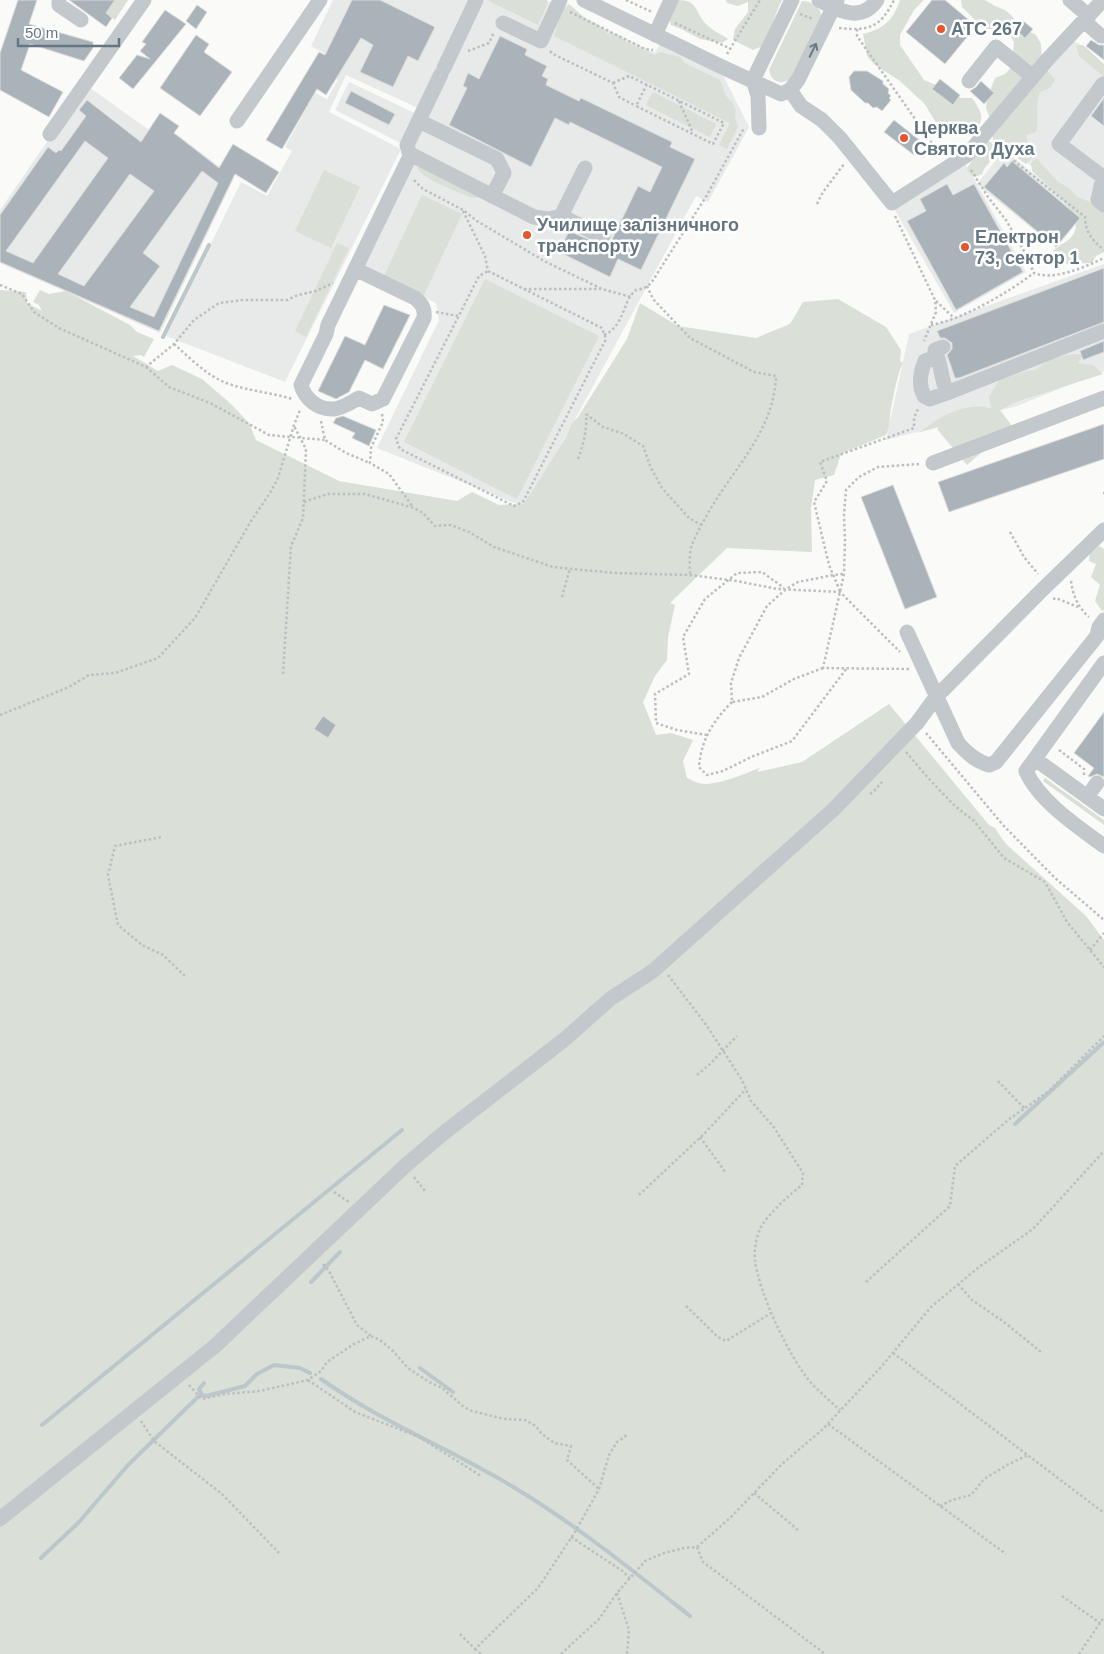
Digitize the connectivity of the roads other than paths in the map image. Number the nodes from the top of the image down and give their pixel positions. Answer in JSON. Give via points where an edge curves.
{"nodes":[{"id":1,"x":59,"y":0,"type":"edge"},
{"id":2,"x":144,"y":0,"type":"edge"},
{"id":3,"x":320,"y":0,"type":"edge"},
{"id":4,"x":476,"y":0,"type":"edge"},
{"id":5,"x":560,"y":0,"type":"edge"},
{"id":6,"x":584,"y":0,"type":"edge"},
{"id":7,"x":671,"y":0,"type":"edge"},
{"id":8,"x":819,"y":0,"type":"edge"},
{"id":9,"x":877,"y":0,"type":"edge"},
{"id":10,"x":1070,"y":0,"type":"edge"},
{"id":11,"x":1103,"y":0,"type":"edge"},
{"id":12,"x":835,"y":4,"type":"edge"},
{"id":13,"x":793,"y":6,"type":"edge"},
{"id":14,"x":1086,"y":18,"type":"junction"},
{"id":15,"x":81,"y":20,"type":"dead end"},
{"id":16,"x":500,"y":25,"type":"road end"},
{"id":17,"x":655,"y":35,"type":"junction"},
{"id":18,"x":1101,"y":36,"type":"dead end"},
{"id":19,"x":1033,"y":77,"type":"junction"},
{"id":20,"x":753,"y":80,"type":"junction"},
{"id":21,"x":969,"y":81,"type":"dead end"},
{"id":22,"x":1104,"y":85,"type":"edge"},
{"id":23,"x":790,"y":90,"type":"junction"},
{"id":24,"x":237,"y":121,"type":"dead end"},
{"id":25,"x":419,"y":121,"type":"junction"},
{"id":26,"x":759,"y":128,"type":"dead end"},
{"id":27,"x":50,"y":134,"type":"dead end"},
{"id":28,"x":410,"y":154,"type":"junction"},
{"id":29,"x":585,"y":168,"type":"dead end"},
{"id":30,"x":492,"y":196,"type":"junction"},
{"id":31,"x":1104,"y":205,"type":"edge"},
{"id":32,"x":561,"y":216,"type":"junction"},
{"id":33,"x":604,"y":237,"type":"dead end"},
{"id":34,"x":354,"y":271,"type":"junction"},
{"id":35,"x":1104,"y":331,"type":"edge"},
{"id":36,"x":947,"y":393,"type":"junction"},
{"id":37,"x":1104,"y":398,"type":"edge"},
{"id":38,"x":933,"y":463,"type":"road end"},
{"id":39,"x":1104,"y":530,"type":"edge"},
{"id":40,"x":907,"y":632,"type":"dead end"},
{"id":41,"x":1101,"y":632,"type":"edge"},
{"id":42,"x":1104,"y":663,"type":"edge"},
{"id":43,"x":936,"y":696,"type":"junction"},
{"id":44,"x":1035,"y":759,"type":"junction"},
{"id":45,"x":1104,"y":809,"type":"edge"},
{"id":46,"x":1104,"y":846,"type":"edge"},
{"id":47,"x":0,"y":1519,"type":"edge"}],
"edges":[{"from":1,"to":15,"type":"street","via":[[59,5]]},
{"from":2,"to":27,"type":"street"},
{"from":3,"to":24,"type":"street"},
{"from":4,"to":25,"type":"street"},
{"from":5,"to":16,"type":"street","via":[[541,40]]},
{"from":6,"to":17,"type":"street"},
{"from":7,"to":17,"type":"street"},
{"from":8,"to":12,"type":"street"},
{"from":9,"to":12,"type":"street","via":[[871,9],[858,14]]},
{"from":10,"to":14,"type":"street"},
{"from":11,"to":14,"type":"street"},
{"from":23,"to":12,"type":"street","one_way":true},
{"from":13,"to":20,"type":"street"},
{"from":14,"to":18,"type":"street"},
{"from":14,"to":19,"type":"street"},
{"from":17,"to":20,"type":"street"},
{"from":19,"to":21,"type":"street","via":[[996,47]]},
{"from":19,"to":23,"type":"street","via":[[963,158],[892,202],[840,138],[801,106]]},
{"from":20,"to":23,"type":"street","via":[[781,94]]},
{"from":20,"to":26,"type":"street","via":[[758,96]]},
{"from":22,"to":31,"type":"street","via":[[1059,144],[1103,177],[1098,200]]},
{"from":25,"to":28,"type":"street","via":[[408,145]]},
{"from":25,"to":30,"type":"street","via":[[497,159],[504,173]]},
{"from":28,"to":30,"type":"street"},
{"from":28,"to":34,"type":"street"},
{"from":29,"to":32,"type":"street"},
{"from":30,"to":32,"type":"street","via":[[534,217]]},
{"from":32,"to":33,"type":"street"},
{"from":34,"to":34,"type":"street","via":[[415,298],[425,310],[424,318],[383,398],[372,404],[359,398],[334,409],[312,404],[301,385]]},
{"from":35,"to":36,"type":"street"},
{"from":36,"to":36,"type":"street","via":[[941,377],[935,350],[920,379],[920,389],[930,399]]},
{"from":37,"to":38,"type":"street"},
{"from":39,"to":43,"type":"street"},
{"from":40,"to":43,"type":"street"},
{"from":41,"to":43,"type":"street","via":[[996,762],[989,765],[967,753],[958,743]]},
{"from":42,"to":44,"type":"street"},
{"from":43,"to":47,"type":"street","via":[[917,722],[834,809],[660,965],[610,999],[445,1132],[214,1346]]},
{"from":44,"to":45,"type":"street","via":[[1091,790]]},
{"from":44,"to":46,"type":"street","via":[[1026,771],[1030,781],[1062,815]]}]}
